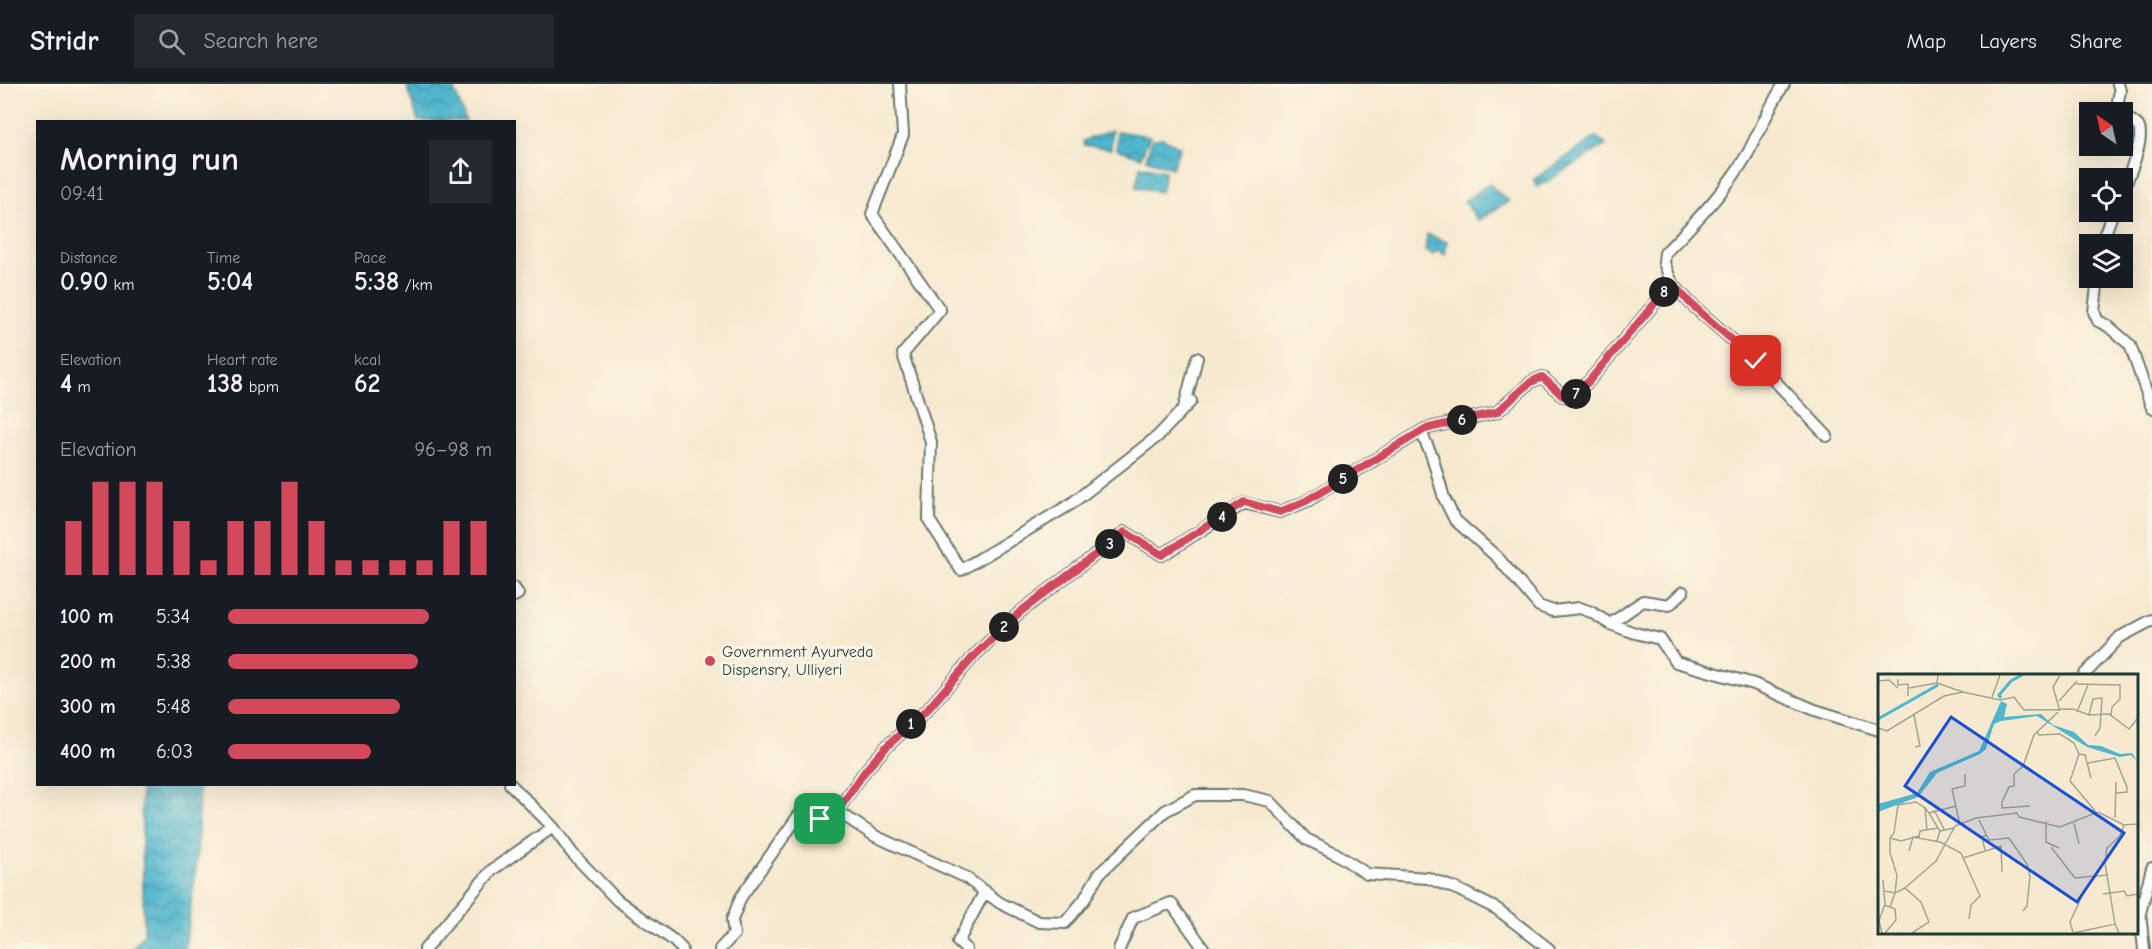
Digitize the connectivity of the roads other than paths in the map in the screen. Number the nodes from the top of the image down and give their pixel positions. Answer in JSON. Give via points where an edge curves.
{"nodes":[{"id":1,"x":900,"y":84,"type":"edge"},
{"id":2,"x":1784,"y":84,"type":"edge"},
{"id":3,"x":2118,"y":84,"type":"edge"},
{"id":4,"x":2118,"y":102,"type":"edge"},
{"id":5,"x":2133,"y":123,"type":"edge"},
{"id":6,"x":2131,"y":168,"type":"edge"},
{"id":7,"x":1672,"y":283,"type":"junction"},
{"id":8,"x":2097,"y":288,"type":"edge"},
{"id":9,"x":1197,"y":358,"type":"dead end"},
{"id":10,"x":2152,"y":408,"type":"edge"},
{"id":11,"x":1421,"y":432,"type":"junction"},
{"id":12,"x":1827,"y":436,"type":"dead end"},
{"id":13,"x":1683,"y":592,"type":"dead end"},
{"id":14,"x":2152,"y":620,"type":"edge"},
{"id":15,"x":1610,"y":624,"type":"junction"},
{"id":16,"x":2085,"y":674,"type":"edge"},
{"id":17,"x":1878,"y":730,"type":"edge"},
{"id":18,"x":512,"y":786,"type":"edge"},
{"id":19,"x":837,"y":812,"type":"junction"},
{"id":20,"x":553,"y":827,"type":"junction"},
{"id":21,"x":2152,"y":868,"type":"edge"},
{"id":22,"x":985,"y":891,"type":"junction"},
{"id":23,"x":425,"y":949,"type":"edge"},
{"id":24,"x":682,"y":949,"type":"edge"},
{"id":25,"x":720,"y":949,"type":"edge"},
{"id":26,"x":966,"y":949,"type":"edge"},
{"id":27,"x":1119,"y":949,"type":"edge"},
{"id":28,"x":1204,"y":949,"type":"edge"},
{"id":29,"x":1549,"y":949,"type":"edge"},
{"id":30,"x":2144,"y":949,"type":"edge"}],
"edges":[{"from":1,"to":9,"type":"street","via":[[903,135],[872,214],[940,310],[903,354],[931,442],[929,520],[961,570],[1071,504],[1158,436],[1187,405]]},
{"from":2,"to":7,"type":"street","via":[[1728,182],[1665,253],[1664,262]]},
{"from":3,"to":4,"type":"street"},
{"from":5,"to":6,"type":"street","via":[[2141,134]]},
{"from":7,"to":11,"type":"street","via":[[1572,397],[1563,396],[1542,377],[1497,412]]},
{"from":7,"to":12,"type":"street","via":[[1756,361]]},
{"from":8,"to":10,"type":"street","via":[[2094,312],[2098,321],[2130,345]]},
{"from":11,"to":15,"type":"street","via":[[1455,520],[1498,558],[1539,606],[1553,611],[1580,608]]},
{"from":11,"to":19,"type":"street","via":[[1306,501],[1280,512],[1244,502],[1162,555],[1125,532],[1012,619],[928,709],[887,746]]},
{"from":13,"to":15,"type":"street","via":[[1669,605],[1643,601]]},
{"from":14,"to":16,"type":"street","via":[[2120,637]]},
{"from":15,"to":17,"type":"street","via":[[1660,639],[1676,662],[1754,684],[1815,710]]},
{"from":18,"to":20,"type":"street"},
{"from":19,"to":22,"type":"street","via":[[874,836],[965,877]]},
{"from":19,"to":25,"type":"street","via":[[820,819],[799,815],[741,897],[732,921],[734,934]]},
{"from":20,"to":23,"type":"street","via":[[492,870]]},
{"from":20,"to":24,"type":"street","via":[[617,900]]},
{"from":21,"to":30,"type":"street","via":[[2140,913]]},
{"from":22,"to":26,"type":"street","via":[[958,942]]},
{"from":22,"to":29,"type":"street","via":[[1039,922],[1065,923],[1099,874],[1166,811],[1195,795],[1243,795],[1270,801],[1306,839],[1367,874],[1428,878],[1458,890],[1497,909]]},
{"from":27,"to":28,"type":"street","via":[[1133,918],[1171,903]]}]}
